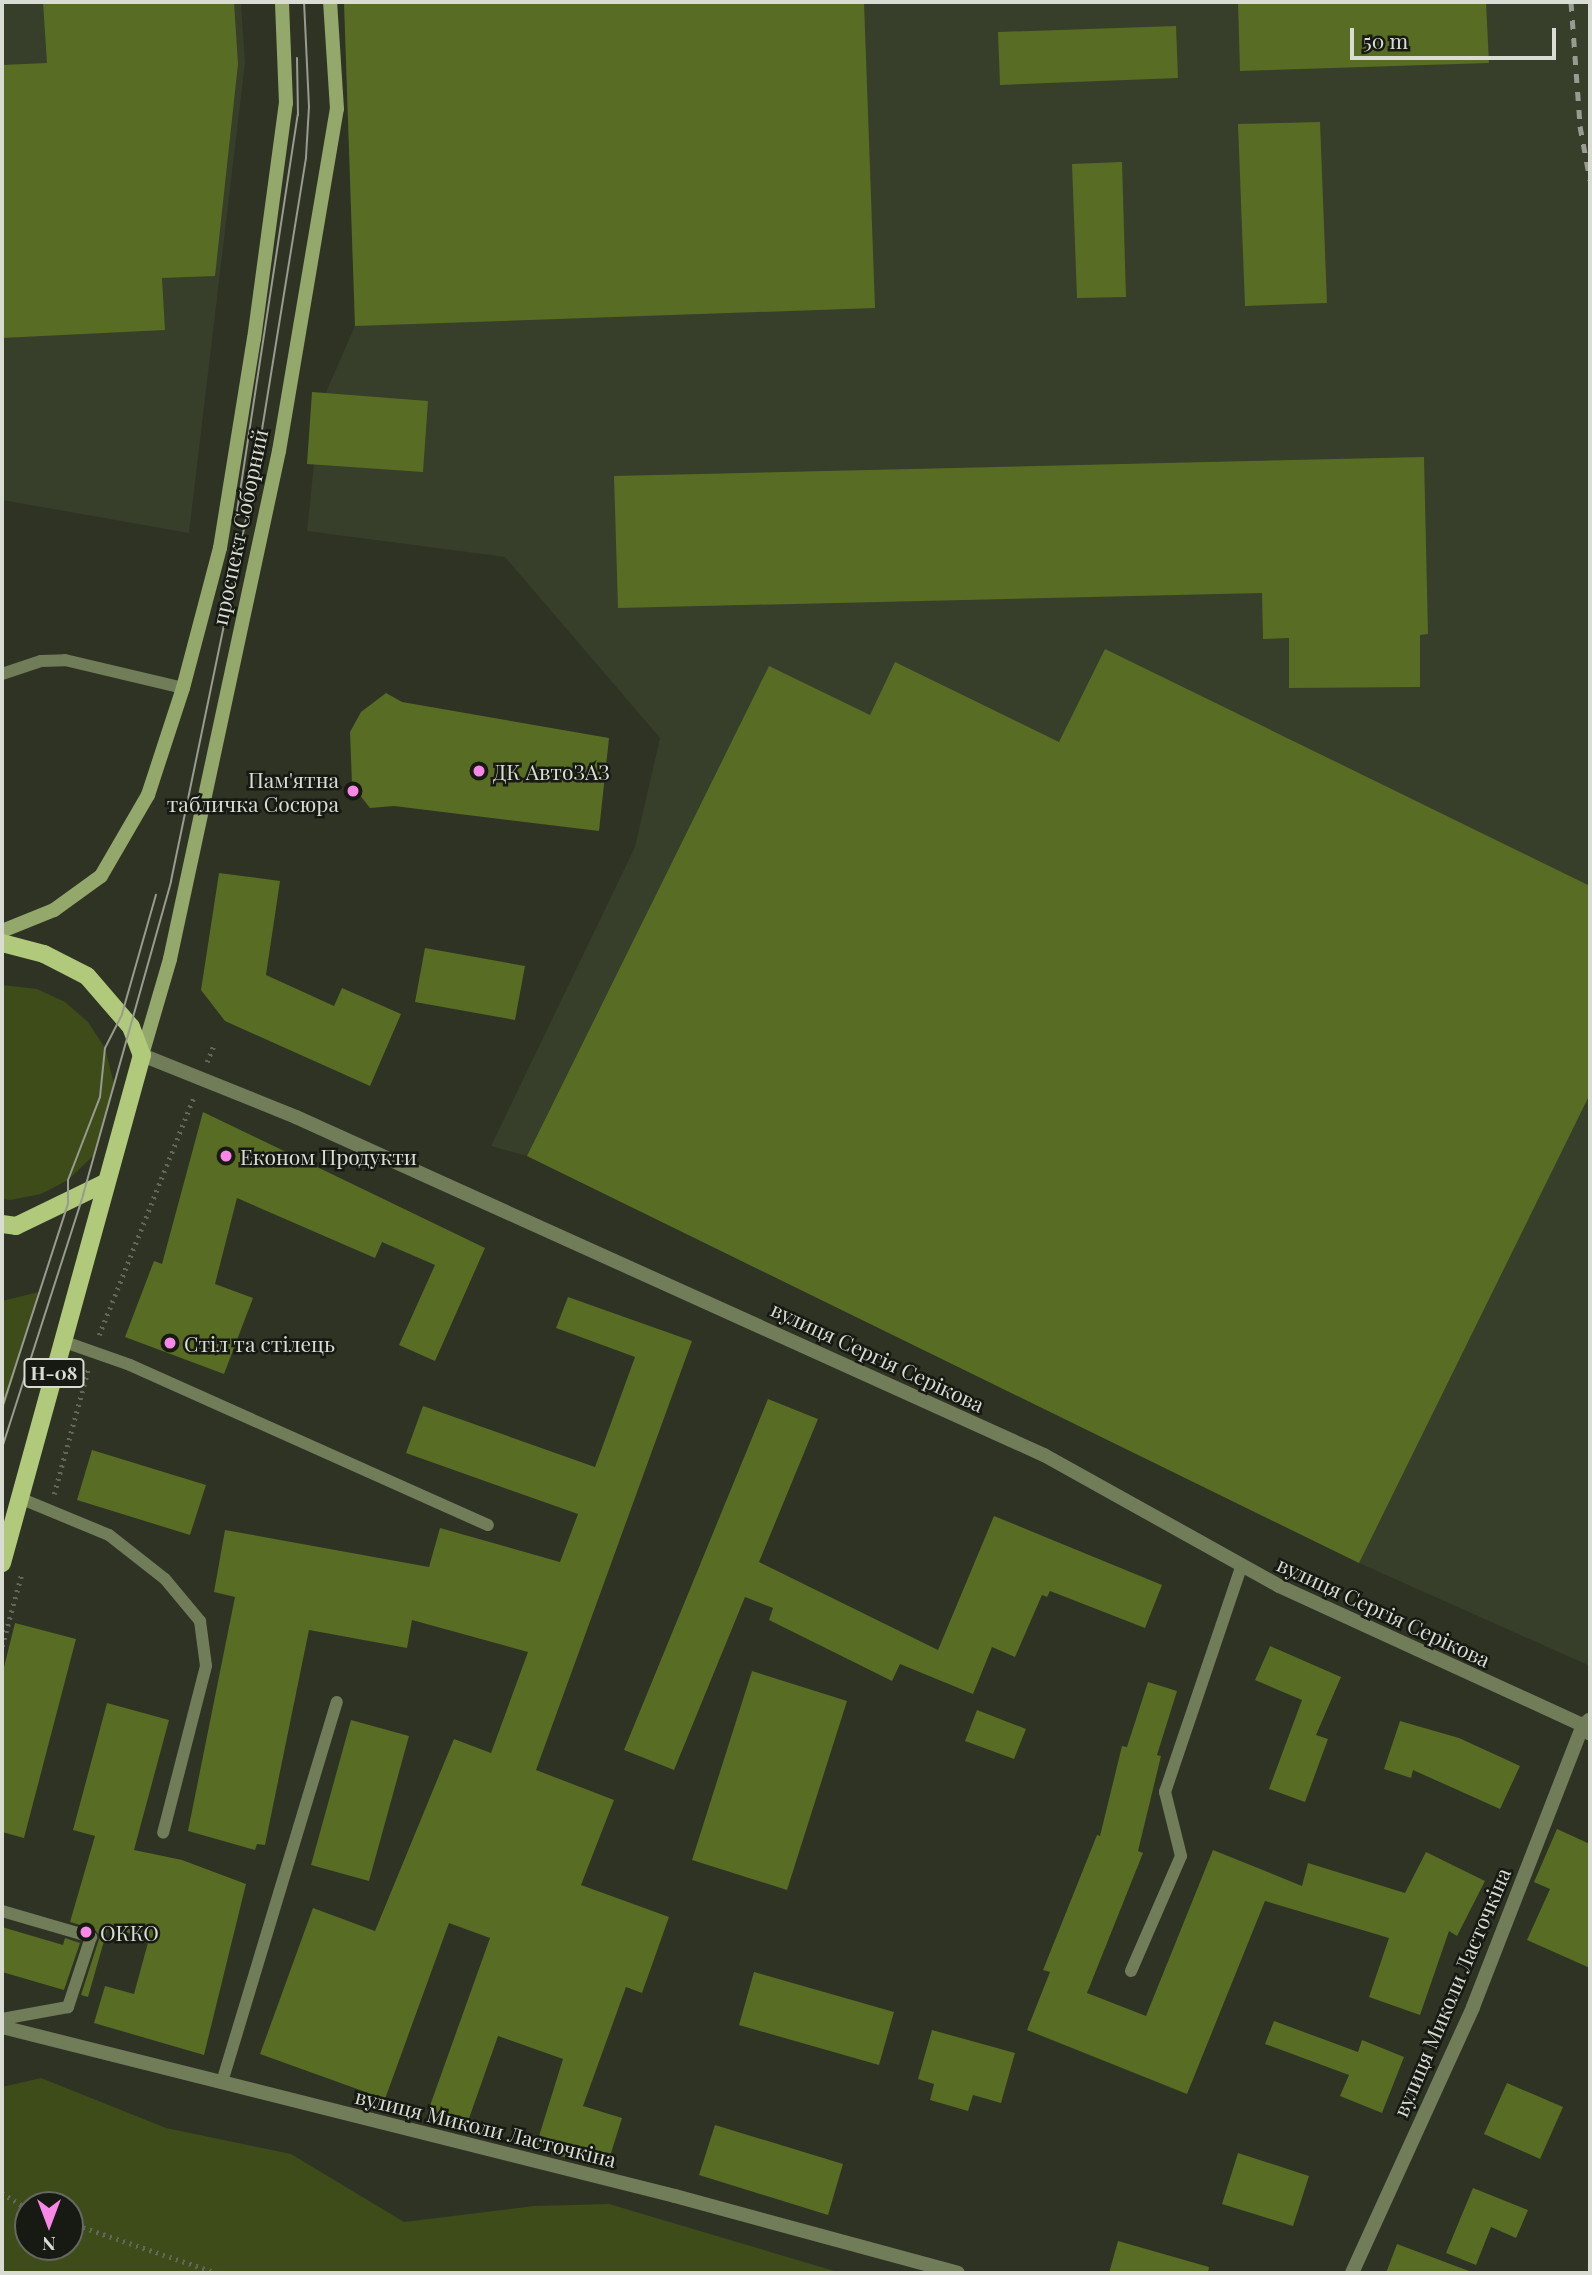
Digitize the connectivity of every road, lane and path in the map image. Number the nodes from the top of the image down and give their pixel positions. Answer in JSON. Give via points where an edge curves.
{"nodes":[{"id":1,"x":282,"y":2,"type":"edge"},
{"id":2,"x":330,"y":2,"type":"edge"},
{"id":3,"x":2,"y":674,"type":"edge"},
{"id":4,"x":183,"y":688,"type":"junction"},
{"id":5,"x":2,"y":930,"type":"edge"},
{"id":6,"x":2,"y":943,"type":"edge"},
{"id":7,"x":142,"y":1055,"type":"junction"},
{"id":8,"x":105,"y":1182,"type":"junction"},
{"id":9,"x":2,"y":1224,"type":"edge"},
{"id":10,"x":62,"y":1341,"type":"junction"},
{"id":11,"x":22,"y":1499,"type":"junction"},
{"id":12,"x":488,"y":1525,"type":"dead end"},
{"id":13,"x":2,"y":1563,"type":"edge"},
{"id":14,"x":1242,"y":1565,"type":"junction"},
{"id":15,"x":337,"y":1702,"type":"dead end"},
{"id":16,"x":1588,"y":1726,"type":"edge"},
{"id":17,"x":163,"y":1833,"type":"dead end"},
{"id":18,"x":2,"y":1911,"type":"edge"},
{"id":19,"x":1131,"y":1971,"type":"dead end"},
{"id":20,"x":2,"y":2019,"type":"edge"},
{"id":21,"x":2,"y":2027,"type":"edge"},
{"id":22,"x":222,"y":2082,"type":"junction"},
{"id":23,"x":84,"y":2228,"type":"edge"},
{"id":24,"x":217,"y":2273,"type":"edge"},
{"id":25,"x":958,"y":2273,"type":"edge"},
{"id":26,"x":1352,"y":2273,"type":"edge"}],
"edges":[{"from":1,"to":4,"type":"main road","name":"проспект Соборний","via":[[286,103],[254,339],[220,548]]},
{"from":2,"to":7,"type":"main road","name":"проспект Соборний","via":[[337,109],[279,451],[170,959]]},
{"from":3,"to":4,"type":"lane","via":[[65,660]]},
{"from":4,"to":5,"type":"main road","name":"проспект Соборний","via":[[148,795],[101,876],[54,910]]},
{"from":6,"to":7,"type":"main road","via":[[44,954],[87,976],[131,1027]]},
{"from":7,"to":8,"type":"main road","number":"Н-08"},
{"from":7,"to":14,"type":"street","name":"вулиця Сергія Серікова","via":[[296,1117],[1044,1455]]},
{"from":8,"to":9,"type":"main road","via":[[16,1226]]},
{"from":8,"to":10,"type":"main road","number":"Н-08"},
{"from":10,"to":11,"type":"main road","number":"Н-08"},
{"from":10,"to":12,"type":"lane","via":[[130,1365]]},
{"from":11,"to":13,"type":"main road","number":"Н-08"},
{"from":11,"to":17,"type":"lane","via":[[109,1535],[165,1579],[200,1621],[206,1667]]},
{"from":14,"to":16,"type":"street","name":"вулиця Сергія Серікова","via":[[1415,1652]]},
{"from":14,"to":19,"type":"lane","via":[[1165,1792],[1181,1856]]},
{"from":15,"to":22,"type":"lane"},
{"from":16,"to":26,"type":"street","name":"вулиця Миколи Ласточкіна","via":[[1473,2007]]},
{"from":18,"to":20,"type":"lane","via":[[91,1937],[68,2007]]},
{"from":21,"to":22,"type":"street","name":"вулиця Миколи Ласточкіна"},
{"from":22,"to":25,"type":"street","name":"вулиця Миколи Ласточкіна"},
{"from":23,"to":24,"type":"path"}]}
